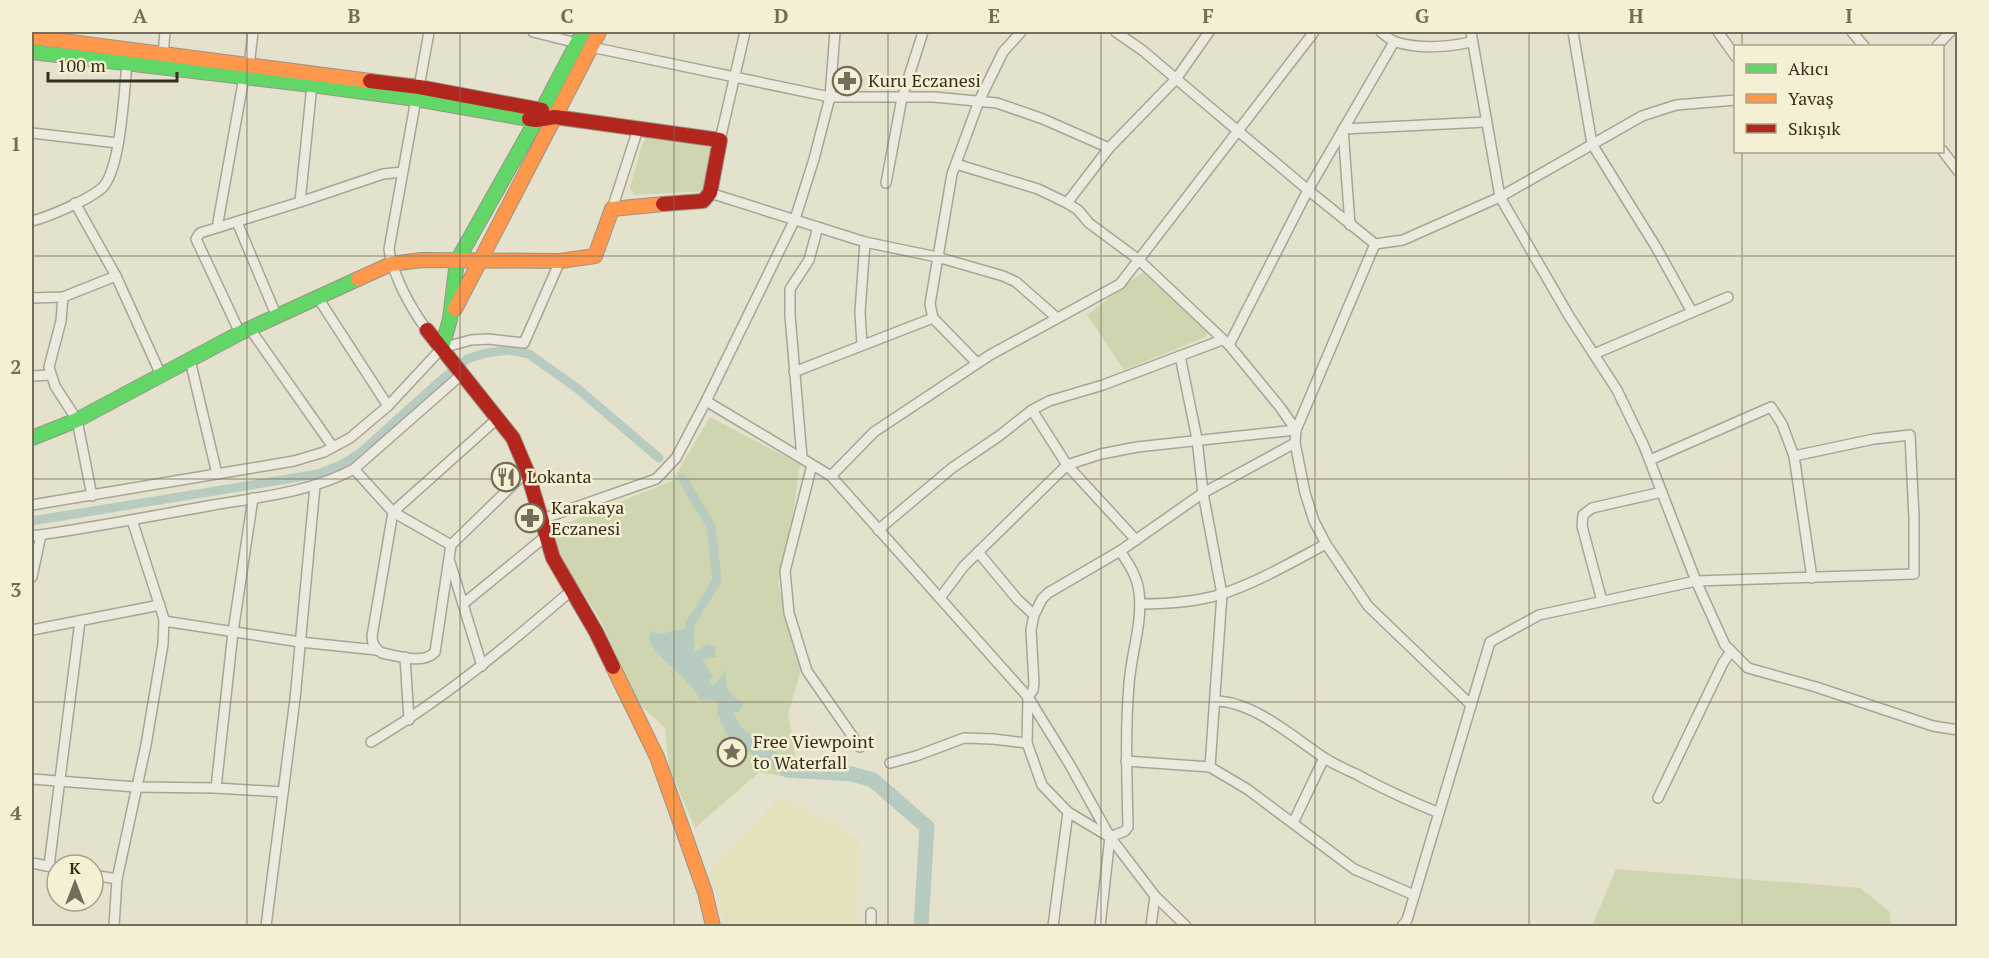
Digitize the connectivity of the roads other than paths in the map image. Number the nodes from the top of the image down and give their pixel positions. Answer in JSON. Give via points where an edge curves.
{"nodes":[{"id":1,"x":165,"y":32,"type":"edge"},
{"id":2,"x":253,"y":32,"type":"edge"},
{"id":3,"x":429,"y":32,"type":"edge"},
{"id":4,"x":532,"y":32,"type":"edge"},
{"id":5,"x":599,"y":32,"type":"edge"},
{"id":6,"x":745,"y":32,"type":"edge"},
{"id":7,"x":835,"y":32,"type":"edge"},
{"id":8,"x":923,"y":32,"type":"edge"},
{"id":9,"x":1021,"y":32,"type":"edge"},
{"id":10,"x":1116,"y":32,"type":"edge"},
{"id":11,"x":1209,"y":32,"type":"edge"},
{"id":12,"x":1314,"y":32,"type":"edge"},
{"id":13,"x":1381,"y":32,"type":"edge"},
{"id":14,"x":1573,"y":32,"type":"edge"},
{"id":15,"x":1718,"y":32,"type":"edge"},
{"id":16,"x":1852,"y":32,"type":"edge"},
{"id":17,"x":1950,"y":32,"type":"edge"},
{"id":18,"x":32,"y":37,"type":"edge"},
{"id":19,"x":580,"y":37,"type":"edge"},
{"id":20,"x":1471,"y":37,"type":"edge"},
{"id":21,"x":1394,"y":42,"type":"junction"},
{"id":22,"x":1863,"y":45,"type":"edge"},
{"id":23,"x":1938,"y":45,"type":"edge"},
{"id":24,"x":591,"y":47,"type":"junction"},
{"id":25,"x":32,"y":52,"type":"edge"},
{"id":26,"x":1734,"y":54,"type":"edge"},
{"id":27,"x":163,"y":55,"type":"junction"},
{"id":28,"x":127,"y":64,"type":"junction"},
{"id":29,"x":247,"y":71,"type":"junction"},
{"id":30,"x":736,"y":76,"type":"junction"},
{"id":31,"x":1176,"y":79,"type":"junction"},
{"id":32,"x":312,"y":85,"type":"junction"},
{"id":33,"x":418,"y":93,"type":"junction"},
{"id":34,"x":830,"y":97,"type":"junction"},
{"id":35,"x":902,"y":98,"type":"junction"},
{"id":36,"x":1734,"y":100,"type":"edge"},
{"id":37,"x":980,"y":101,"type":"junction"},
{"id":38,"x":539,"y":115,"type":"junction"},
{"id":39,"x":555,"y":117,"type":"junction"},
{"id":40,"x":1485,"y":122,"type":"junction"},
{"id":41,"x":639,"y":129,"type":"junction"},
{"id":42,"x":1343,"y":129,"type":"junction"},
{"id":43,"x":1237,"y":131,"type":"junction"},
{"id":44,"x":32,"y":133,"type":"edge"},
{"id":45,"x":720,"y":140,"type":"junction"},
{"id":46,"x":117,"y":143,"type":"junction"},
{"id":47,"x":1592,"y":144,"type":"junction"},
{"id":48,"x":1109,"y":148,"type":"junction"},
{"id":49,"x":1944,"y":153,"type":"edge"},
{"id":50,"x":956,"y":164,"type":"junction"},
{"id":51,"x":1958,"y":171,"type":"edge"},
{"id":52,"x":402,"y":172,"type":"junction"},
{"id":53,"x":886,"y":183,"type":"dead end"},
{"id":54,"x":1308,"y":190,"type":"junction"},
{"id":55,"x":710,"y":193,"type":"junction"},
{"id":56,"x":1500,"y":197,"type":"junction"},
{"id":57,"x":300,"y":202,"type":"junction"},
{"id":58,"x":75,"y":203,"type":"junction"},
{"id":59,"x":1067,"y":203,"type":"junction"},
{"id":60,"x":612,"y":209,"type":"junction"},
{"id":61,"x":795,"y":219,"type":"junction"},
{"id":62,"x":32,"y":221,"type":"edge"},
{"id":63,"x":237,"y":222,"type":"junction"},
{"id":64,"x":1350,"y":225,"type":"junction"},
{"id":65,"x":219,"y":227,"type":"junction"},
{"id":66,"x":818,"y":227,"type":"junction"},
{"id":67,"x":866,"y":242,"type":"junction"},
{"id":68,"x":1375,"y":244,"type":"junction"},
{"id":69,"x":937,"y":257,"type":"junction"},
{"id":70,"x":1139,"y":260,"type":"junction"},
{"id":71,"x":456,"y":261,"type":"junction"},
{"id":72,"x":478,"y":261,"type":"junction"},
{"id":73,"x":560,"y":261,"type":"junction"},
{"id":74,"x":391,"y":264,"type":"junction"},
{"id":75,"x":116,"y":276,"type":"junction"},
{"id":76,"x":63,"y":297,"type":"junction"},
{"id":77,"x":1728,"y":297,"type":"dead end"},
{"id":78,"x":32,"y":298,"type":"edge"},
{"id":79,"x":318,"y":298,"type":"junction"},
{"id":80,"x":1692,"y":312,"type":"junction"},
{"id":81,"x":277,"y":317,"type":"junction"},
{"id":82,"x":933,"y":318,"type":"junction"},
{"id":83,"x":1057,"y":318,"type":"junction"},
{"id":84,"x":450,"y":319,"type":"junction"},
{"id":85,"x":427,"y":330,"type":"joint"},
{"id":86,"x":245,"y":331,"type":"junction"},
{"id":87,"x":1226,"y":342,"type":"junction"},
{"id":88,"x":862,"y":345,"type":"junction"},
{"id":89,"x":445,"y":352,"type":"junction"},
{"id":90,"x":1594,"y":354,"type":"junction"},
{"id":91,"x":1180,"y":356,"type":"junction"},
{"id":92,"x":190,"y":360,"type":"junction"},
{"id":93,"x":977,"y":363,"type":"junction"},
{"id":94,"x":794,"y":372,"type":"junction"},
{"id":95,"x":460,"y":373,"type":"junction"},
{"id":96,"x":50,"y":375,"type":"junction"},
{"id":97,"x":161,"y":375,"type":"junction"},
{"id":98,"x":32,"y":376,"type":"edge"},
{"id":99,"x":706,"y":400,"type":"junction"},
{"id":100,"x":388,"y":406,"type":"junction"},
{"id":101,"x":1032,"y":410,"type":"junction"},
{"id":102,"x":498,"y":418,"type":"junction"},
{"id":103,"x":77,"y":420,"type":"junction"},
{"id":104,"x":1296,"y":430,"type":"junction"},
{"id":105,"x":32,"y":438,"type":"edge"},
{"id":106,"x":1197,"y":439,"type":"junction"},
{"id":107,"x":1295,"y":442,"type":"junction"},
{"id":108,"x":333,"y":447,"type":"junction"},
{"id":109,"x":1794,"y":456,"type":"junction"},
{"id":110,"x":802,"y":458,"type":"junction"},
{"id":111,"x":1650,"y":460,"type":"junction"},
{"id":112,"x":812,"y":465,"type":"junction"},
{"id":113,"x":1067,"y":465,"type":"junction"},
{"id":114,"x":354,"y":469,"type":"junction"},
{"id":115,"x":527,"y":471,"type":"junction"},
{"id":116,"x":217,"y":474,"type":"junction"},
{"id":117,"x":831,"y":476,"type":"junction"},
{"id":118,"x":315,"y":486,"type":"junction"},
{"id":119,"x":1662,"y":492,"type":"junction"},
{"id":120,"x":1203,"y":493,"type":"junction"},
{"id":121,"x":92,"y":496,"type":"junction"},
{"id":122,"x":253,"y":498,"type":"junction"},
{"id":123,"x":32,"y":505,"type":"edge"},
{"id":124,"x":393,"y":512,"type":"junction"},
{"id":125,"x":542,"y":519,"type":"junction"},
{"id":126,"x":132,"y":520,"type":"junction"},
{"id":127,"x":878,"y":530,"type":"junction"},
{"id":128,"x":37,"y":536,"type":"edge"},
{"id":129,"x":546,"y":536,"type":"junction"},
{"id":130,"x":1136,"y":540,"type":"junction"},
{"id":131,"x":1326,"y":544,"type":"junction"},
{"id":132,"x":451,"y":545,"type":"junction"},
{"id":133,"x":1120,"y":551,"type":"junction"},
{"id":134,"x":978,"y":552,"type":"junction"},
{"id":135,"x":449,"y":559,"type":"junction"},
{"id":136,"x":32,"y":577,"type":"edge"},
{"id":137,"x":1812,"y":578,"type":"junction"},
{"id":138,"x":1696,"y":581,"type":"junction"},
{"id":139,"x":572,"y":591,"type":"junction"},
{"id":140,"x":1222,"y":594,"type":"junction"},
{"id":141,"x":940,"y":598,"type":"junction"},
{"id":142,"x":1602,"y":601,"type":"junction"},
{"id":143,"x":160,"y":604,"type":"junction"},
{"id":144,"x":463,"y":604,"type":"junction"},
{"id":145,"x":1140,"y":604,"type":"junction"},
{"id":146,"x":1034,"y":615,"type":"junction"},
{"id":147,"x":80,"y":621,"type":"junction"},
{"id":148,"x":164,"y":621,"type":"junction"},
{"id":149,"x":32,"y":630,"type":"edge"},
{"id":150,"x":233,"y":633,"type":"junction"},
{"id":151,"x":300,"y":642,"type":"junction"},
{"id":152,"x":377,"y":650,"type":"junction"},
{"id":153,"x":1731,"y":651,"type":"junction"},
{"id":154,"x":405,"y":657,"type":"junction"},
{"id":155,"x":482,"y":666,"type":"junction"},
{"id":156,"x":1028,"y":697,"type":"junction"},
{"id":157,"x":1215,"y":701,"type":"junction"},
{"id":158,"x":1471,"y":705,"type":"junction"},
{"id":159,"x":409,"y":720,"type":"junction"},
{"id":160,"x":1958,"y":730,"type":"edge"},
{"id":161,"x":371,"y":742,"type":"dead end"},
{"id":162,"x":1027,"y":743,"type":"junction"},
{"id":163,"x":860,"y":747,"type":"dead end"},
{"id":164,"x":1324,"y":758,"type":"junction"},
{"id":165,"x":1126,"y":760,"type":"junction"},
{"id":166,"x":890,"y":763,"type":"dead end"},
{"id":167,"x":1210,"y":767,"type":"junction"},
{"id":168,"x":32,"y":779,"type":"edge"},
{"id":169,"x":60,"y":781,"type":"junction"},
{"id":170,"x":136,"y":788,"type":"junction"},
{"id":171,"x":216,"y":788,"type":"junction"},
{"id":172,"x":283,"y":792,"type":"junction"},
{"id":173,"x":1658,"y":798,"type":"dead end"},
{"id":174,"x":1068,"y":812,"type":"junction"},
{"id":175,"x":1439,"y":813,"type":"junction"},
{"id":176,"x":1293,"y":823,"type":"junction"},
{"id":177,"x":1110,"y":837,"type":"junction"},
{"id":178,"x":54,"y":853,"type":"edge"},
{"id":179,"x":105,"y":877,"type":"edge"},
{"id":180,"x":117,"y":879,"type":"junction"},
{"id":181,"x":1414,"y":895,"type":"junction"},
{"id":182,"x":1155,"y":896,"type":"junction"},
{"id":183,"x":871,"y":914,"type":"dead end"},
{"id":184,"x":114,"y":927,"type":"edge"},
{"id":185,"x":266,"y":927,"type":"edge"},
{"id":186,"x":713,"y":927,"type":"edge"},
{"id":187,"x":871,"y":927,"type":"edge"},
{"id":188,"x":1053,"y":927,"type":"edge"},
{"id":189,"x":1100,"y":927,"type":"edge"},
{"id":190,"x":1151,"y":927,"type":"edge"},
{"id":191,"x":1186,"y":927,"type":"edge"},
{"id":192,"x":1402,"y":927,"type":"edge"}],
"edges":[{"from":1,"to":27,"type":"street"},
{"from":2,"to":29,"type":"street"},
{"from":3,"to":33,"type":"street"},
{"from":4,"to":19,"type":"street"},
{"from":5,"to":24,"type":"street"},
{"from":6,"to":30,"type":"street"},
{"from":7,"to":34,"type":"street"},
{"from":8,"to":35,"type":"street"},
{"from":9,"to":37,"type":"street","via":[[1003,52]]},
{"from":10,"to":31,"type":"street"},
{"from":11,"to":31,"type":"street"},
{"from":12,"to":43,"type":"street"},
{"from":13,"to":21,"type":"street"},
{"from":14,"to":47,"type":"street"},
{"from":15,"to":26,"type":"street"},
{"from":16,"to":22,"type":"street"},
{"from":17,"to":23,"type":"street"},
{"from":18,"to":27,"type":"street"},
{"from":19,"to":38,"type":"street"},
{"from":20,"to":21,"type":"street","via":[[1455,45]]},
{"from":20,"to":40,"type":"street"},
{"from":21,"to":42,"type":"street"},
{"from":24,"to":30,"type":"street"},
{"from":24,"to":39,"type":"street"},
{"from":25,"to":28,"type":"street"},
{"from":27,"to":29,"type":"street"},
{"from":28,"to":29,"type":"street"},
{"from":28,"to":46,"type":"street"},
{"from":29,"to":32,"type":"street"},
{"from":29,"to":33,"type":"street"},
{"from":29,"to":65,"type":"street"},
{"from":30,"to":34,"type":"street"},
{"from":30,"to":45,"type":"street"},
{"from":31,"to":43,"type":"street"},
{"from":31,"to":48,"type":"street"},
{"from":32,"to":33,"type":"street"},
{"from":32,"to":57,"type":"street"},
{"from":33,"to":38,"type":"street"},
{"from":33,"to":52,"type":"street"},
{"from":34,"to":35,"type":"street"},
{"from":34,"to":61,"type":"street"},
{"from":35,"to":37,"type":"street"},
{"from":35,"to":53,"type":"street"},
{"from":36,"to":47,"type":"street","via":[[1676,105],[1642,116]]},
{"from":37,"to":48,"type":"street","via":[[1002,104]]},
{"from":37,"to":50,"type":"street"},
{"from":38,"to":39,"type":"street"},
{"from":38,"to":71,"type":"street"},
{"from":39,"to":41,"type":"street"},
{"from":39,"to":72,"type":"street"},
{"from":40,"to":42,"type":"street"},
{"from":40,"to":56,"type":"street"},
{"from":41,"to":45,"type":"street"},
{"from":41,"to":60,"type":"street"},
{"from":42,"to":54,"type":"street"},
{"from":42,"to":64,"type":"street"},
{"from":43,"to":54,"type":"street"},
{"from":43,"to":70,"type":"street"},
{"from":44,"to":46,"type":"street"},
{"from":45,"to":55,"type":"street"},
{"from":46,"to":58,"type":"street","via":[[111,171],[102,188]]},
{"from":47,"to":56,"type":"street"},
{"from":47,"to":80,"type":"street"},
{"from":48,"to":59,"type":"street"},
{"from":49,"to":51,"type":"street"},
{"from":50,"to":59,"type":"street","via":[[1038,189]]},
{"from":50,"to":69,"type":"street"},
{"from":52,"to":57,"type":"street","via":[[383,174]]},
{"from":52,"to":74,"type":"street","via":[[389,249]]},
{"from":54,"to":64,"type":"street"},
{"from":54,"to":87,"type":"street"},
{"from":55,"to":60,"type":"street","via":[[703,201]]},
{"from":55,"to":61,"type":"street"},
{"from":56,"to":68,"type":"street","via":[[1403,240]]},
{"from":56,"to":90,"type":"street"},
{"from":57,"to":63,"type":"street"},
{"from":58,"to":62,"type":"street"},
{"from":58,"to":75,"type":"street"},
{"from":59,"to":70,"type":"street"},
{"from":60,"to":73,"type":"street","via":[[595,256]]},
{"from":61,"to":66,"type":"street"},
{"from":61,"to":99,"type":"street"},
{"from":63,"to":65,"type":"street"},
{"from":63,"to":81,"type":"street"},
{"from":64,"to":68,"type":"street"},
{"from":65,"to":86,"type":"street","via":[[200,233],[195,239]]},
{"from":66,"to":67,"type":"street"},
{"from":66,"to":94,"type":"street","via":[[809,260],[790,289]]},
{"from":67,"to":69,"type":"street"},
{"from":67,"to":88,"type":"street","via":[[860,312]]},
{"from":68,"to":104,"type":"street"},
{"from":69,"to":82,"type":"street","via":[[930,304]]},
{"from":69,"to":83,"type":"street","via":[[1016,282]]},
{"from":70,"to":83,"type":"street","via":[[1120,284]]},
{"from":70,"to":87,"type":"street"},
{"from":71,"to":72,"type":"street"},
{"from":71,"to":74,"type":"street"},
{"from":71,"to":84,"type":"street"},
{"from":72,"to":73,"type":"street"},
{"from":72,"to":84,"type":"street"},
{"from":73,"to":89,"type":"street","via":[[524,343],[471,340]]},
{"from":74,"to":79,"type":"street"},
{"from":74,"to":85,"type":"street"},
{"from":75,"to":76,"type":"street"},
{"from":75,"to":97,"type":"street"},
{"from":76,"to":78,"type":"street"},
{"from":76,"to":96,"type":"street"},
{"from":77,"to":80,"type":"street"},
{"from":79,"to":81,"type":"street"},
{"from":79,"to":100,"type":"street"},
{"from":80,"to":90,"type":"street"},
{"from":81,"to":86,"type":"street"},
{"from":82,"to":88,"type":"street"},
{"from":82,"to":93,"type":"street"},
{"from":83,"to":93,"type":"street"},
{"from":84,"to":89,"type":"street"},
{"from":85,"to":89,"type":"street"},
{"from":86,"to":92,"type":"street"},
{"from":86,"to":108,"type":"street"},
{"from":87,"to":91,"type":"street"},
{"from":87,"to":104,"type":"street"},
{"from":88,"to":94,"type":"street"},
{"from":89,"to":95,"type":"street"},
{"from":89,"to":100,"type":"street"},
{"from":90,"to":111,"type":"street","via":[[1617,390]]},
{"from":91,"to":101,"type":"street"},
{"from":91,"to":106,"type":"street"},
{"from":92,"to":97,"type":"street"},
{"from":92,"to":116,"type":"street"},
{"from":93,"to":117,"type":"street","via":[[874,432]]},
{"from":94,"to":110,"type":"street"},
{"from":95,"to":102,"type":"street"},
{"from":95,"to":114,"type":"street"},
{"from":96,"to":98,"type":"street"},
{"from":96,"to":103,"type":"street"},
{"from":97,"to":103,"type":"street"},
{"from":99,"to":110,"type":"street"},
{"from":99,"to":125,"type":"street","via":[[676,458],[656,479]]},
{"from":100,"to":108,"type":"street"},
{"from":101,"to":113,"type":"street"},
{"from":101,"to":127,"type":"street","via":[[952,468]]},
{"from":102,"to":115,"type":"street","via":[[513,438]]},
{"from":102,"to":124,"type":"street"},
{"from":103,"to":105,"type":"street"},
{"from":103,"to":121,"type":"street"},
{"from":104,"to":106,"type":"street"},
{"from":104,"to":107,"type":"street"},
{"from":106,"to":113,"type":"street","via":[[1101,454]]},
{"from":106,"to":120,"type":"street"},
{"from":107,"to":120,"type":"street"},
{"from":107,"to":131,"type":"street","via":[[1305,493]]},
{"from":108,"to":116,"type":"street","via":[[294,461]]},
{"from":109,"to":111,"type":"street","via":[[1771,406]]},
{"from":109,"to":137,"type":"street"},
{"from":109,"to":137,"type":"street","via":[[1910,435],[1914,574]]},
{"from":110,"to":112,"type":"street"},
{"from":111,"to":119,"type":"street"},
{"from":112,"to":117,"type":"street"},
{"from":112,"to":163,"type":"street","via":[[786,571],[789,613],[807,671]]},
{"from":113,"to":130,"type":"street"},
{"from":113,"to":134,"type":"street"},
{"from":114,"to":118,"type":"street"},
{"from":114,"to":124,"type":"street"},
{"from":115,"to":125,"type":"street"},
{"from":115,"to":132,"type":"street"},
{"from":116,"to":121,"type":"street"},
{"from":117,"to":127,"type":"street"},
{"from":118,"to":122,"type":"street"},
{"from":118,"to":151,"type":"street"},
{"from":119,"to":138,"type":"street"},
{"from":119,"to":142,"type":"street","via":[[1592,508],[1583,515],[1581,526]]},
{"from":120,"to":130,"type":"street"},
{"from":120,"to":140,"type":"street"},
{"from":121,"to":123,"type":"street"},
{"from":122,"to":126,"type":"street"},
{"from":122,"to":150,"type":"street"},
{"from":124,"to":132,"type":"street"},
{"from":124,"to":152,"type":"street","via":[[372,636]]},
{"from":125,"to":129,"type":"street"},
{"from":126,"to":128,"type":"street"},
{"from":126,"to":143,"type":"street"},
{"from":127,"to":141,"type":"street"},
{"from":128,"to":136,"type":"street"},
{"from":129,"to":139,"type":"street"},
{"from":129,"to":144,"type":"street"},
{"from":130,"to":133,"type":"street"},
{"from":131,"to":140,"type":"street"},
{"from":131,"to":158,"type":"street","via":[[1368,606]]},
{"from":132,"to":135,"type":"street"},
{"from":133,"to":145,"type":"street","via":[[1137,579]]},
{"from":133,"to":146,"type":"street","via":[[1048,593]]},
{"from":134,"to":141,"type":"street"},
{"from":134,"to":146,"type":"street"},
{"from":135,"to":144,"type":"street"},
{"from":135,"to":154,"type":"street","via":[[435,652],[426,659]]},
{"from":137,"to":138,"type":"street"},
{"from":138,"to":142,"type":"street"},
{"from":138,"to":153,"type":"street"},
{"from":139,"to":155,"type":"street"},
{"from":139,"to":186,"type":"street","via":[[657,757],[705,892]]},
{"from":140,"to":145,"type":"street","via":[[1172,604]]},
{"from":140,"to":157,"type":"street"},
{"from":141,"to":156,"type":"street"},
{"from":142,"to":158,"type":"street","via":[[1539,615],[1490,642]]},
{"from":143,"to":147,"type":"street"},
{"from":143,"to":148,"type":"street"},
{"from":144,"to":155,"type":"street"},
{"from":145,"to":165,"type":"street","via":[[1129,684]]},
{"from":146,"to":156,"type":"street","via":[[1030,630],[1034,684]]},
{"from":147,"to":149,"type":"street"},
{"from":147,"to":169,"type":"street"},
{"from":148,"to":150,"type":"street"},
{"from":148,"to":170,"type":"street"},
{"from":150,"to":151,"type":"street"},
{"from":150,"to":171,"type":"street"},
{"from":151,"to":152,"type":"street"},
{"from":151,"to":172,"type":"street"},
{"from":152,"to":154,"type":"street"},
{"from":153,"to":160,"type":"street","via":[[1748,668],[1933,726]]},
{"from":153,"to":173,"type":"street"},
{"from":154,"to":159,"type":"street"},
{"from":155,"to":159,"type":"street"},
{"from":156,"to":162,"type":"street"},
{"from":156,"to":177,"type":"street"},
{"from":157,"to":164,"type":"street","via":[[1244,706]]},
{"from":157,"to":167,"type":"street"},
{"from":158,"to":175,"type":"street"},
{"from":159,"to":161,"type":"street"},
{"from":162,"to":166,"type":"street","via":[[964,738]]},
{"from":162,"to":174,"type":"street","via":[[1042,785]]},
{"from":164,"to":175,"type":"street","via":[[1398,797]]},
{"from":164,"to":176,"type":"street"},
{"from":165,"to":167,"type":"street"},
{"from":165,"to":177,"type":"street","via":[[1128,827]]},
{"from":167,"to":176,"type":"street"},
{"from":168,"to":169,"type":"street"},
{"from":169,"to":170,"type":"street"},
{"from":169,"to":178,"type":"street"},
{"from":170,"to":171,"type":"street"},
{"from":170,"to":180,"type":"street"},
{"from":171,"to":172,"type":"street"},
{"from":172,"to":185,"type":"street"},
{"from":174,"to":177,"type":"street"},
{"from":174,"to":188,"type":"street"},
{"from":175,"to":181,"type":"street"},
{"from":176,"to":181,"type":"street","via":[[1354,869]]},
{"from":177,"to":182,"type":"street"},
{"from":177,"to":189,"type":"street"},
{"from":179,"to":180,"type":"street"},
{"from":180,"to":184,"type":"street"},
{"from":181,"to":192,"type":"street"},
{"from":182,"to":190,"type":"street"},
{"from":182,"to":191,"type":"street"},
{"from":183,"to":187,"type":"street"}]}
